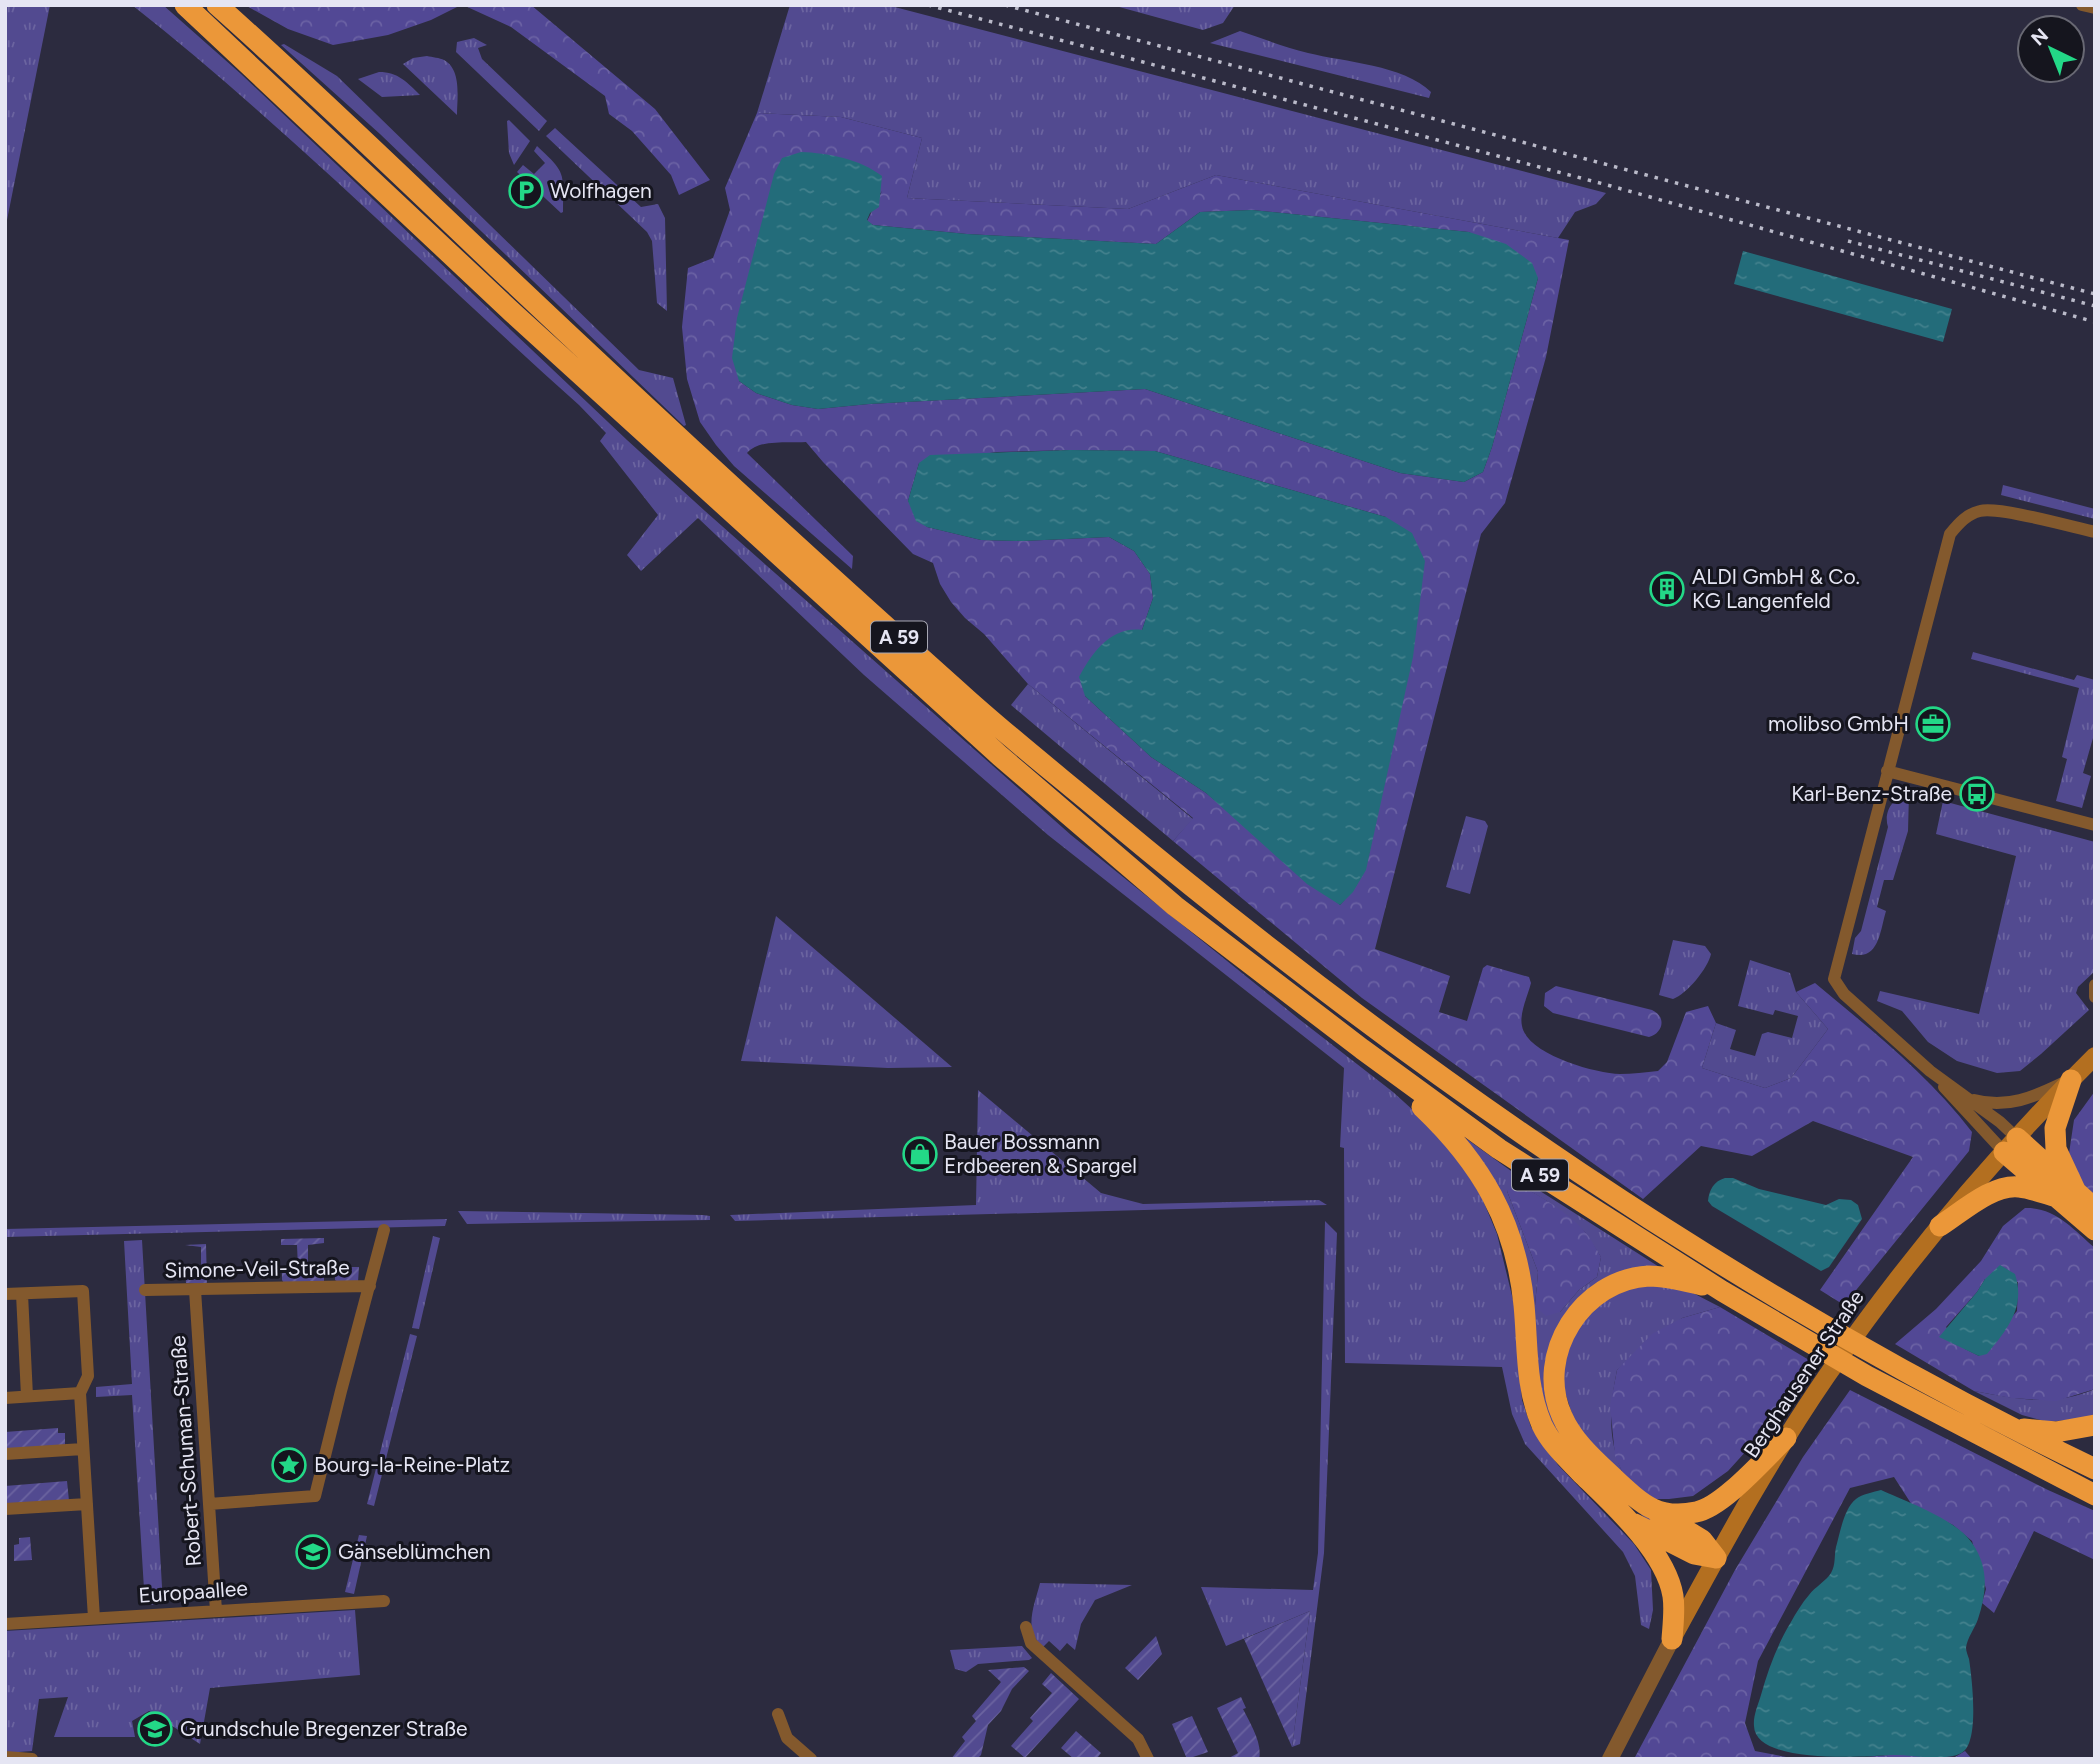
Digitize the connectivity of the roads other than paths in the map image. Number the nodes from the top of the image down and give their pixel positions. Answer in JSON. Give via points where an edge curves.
{"nodes":[{"id":1,"x":185,"y":5,"type":"edge"},
{"id":2,"x":217,"y":5,"type":"edge"},
{"id":3,"x":2082,"y":5,"type":"edge"},
{"id":4,"x":2095,"y":8,"type":"edge"},
{"id":5,"x":2095,"y":533,"type":"edge"},
{"id":6,"x":1887,"y":771,"type":"junction"},
{"id":7,"x":2095,"y":825,"type":"edge"},
{"id":8,"x":2095,"y":985,"type":"edge"},
{"id":9,"x":2095,"y":997,"type":"edge"},
{"id":10,"x":1362,"y":1049,"type":"junction"},
{"id":11,"x":2095,"y":1056,"type":"edge"},
{"id":12,"x":1930,"y":1071,"type":"junction"},
{"id":13,"x":2071,"y":1080,"type":"junction"},
{"id":14,"x":1970,"y":1099,"type":"junction"},
{"id":15,"x":2010,"y":1145,"type":"junction"},
{"id":16,"x":2066,"y":1195,"type":"junction"},
{"id":17,"x":2095,"y":1209,"type":"edge"},
{"id":18,"x":1940,"y":1226,"type":"junction"},
{"id":19,"x":384,"y":1230,"type":"dead end"},
{"id":20,"x":2095,"y":1230,"type":"edge"},
{"id":21,"x":370,"y":1286,"type":"junction"},
{"id":22,"x":145,"y":1290,"type":"dead end"},
{"id":23,"x":195,"y":1290,"type":"junction"},
{"id":24,"x":1722,"y":1291,"type":"junction"},
{"id":25,"x":5,"y":1294,"type":"edge"},
{"id":26,"x":22,"y":1294,"type":"junction"},
{"id":27,"x":80,"y":1393,"type":"junction"},
{"id":28,"x":27,"y":1396,"type":"junction"},
{"id":29,"x":5,"y":1398,"type":"edge"},
{"id":30,"x":2095,"y":1425,"type":"edge"},
{"id":31,"x":2006,"y":1427,"type":"junction"},
{"id":32,"x":1786,"y":1438,"type":"junction"},
{"id":33,"x":83,"y":1449,"type":"junction"},
{"id":34,"x":5,"y":1454,"type":"edge"},
{"id":35,"x":2095,"y":1469,"type":"edge"},
{"id":36,"x":2095,"y":1494,"type":"edge"},
{"id":37,"x":87,"y":1504,"type":"junction"},
{"id":38,"x":209,"y":1504,"type":"junction"},
{"id":39,"x":5,"y":1509,"type":"edge"},
{"id":40,"x":1658,"y":1513,"type":"junction"},
{"id":41,"x":1631,"y":1522,"type":"junction"},
{"id":42,"x":1716,"y":1558,"type":"junction"},
{"id":43,"x":384,"y":1601,"type":"dead end"},
{"id":44,"x":216,"y":1611,"type":"junction"},
{"id":45,"x":94,"y":1618,"type":"junction"},
{"id":46,"x":5,"y":1624,"type":"edge"},
{"id":47,"x":1026,"y":1628,"type":"dead end"},
{"id":48,"x":1672,"y":1639,"type":"junction"},
{"id":49,"x":778,"y":1714,"type":"dead end"},
{"id":50,"x":5,"y":1757,"type":"edge"},
{"id":51,"x":32,"y":1759,"type":"edge"},
{"id":52,"x":811,"y":1759,"type":"edge"},
{"id":53,"x":1148,"y":1759,"type":"edge"},
{"id":54,"x":1610,"y":1759,"type":"edge"}],
"edges":[{"from":1,"to":10,"type":"highway","number":"A 59","via":[[513,313],[1000,756],[1175,906]]},
{"from":2,"to":31,"type":"highway","number":"A 59","via":[[963,696],[1188,884],[1368,1025],[1631,1209],[1844,1338]]},
{"from":3,"to":4,"type":"street"},
{"from":5,"to":6,"type":"street","via":[[2000,511],[1982,510],[1962,520],[1950,534]]},
{"from":6,"to":7,"type":"street"},
{"from":6,"to":12,"type":"street","via":[[1834,979],[1844,994]]},
{"from":8,"to":9,"type":"street"},
{"from":10,"to":24,"type":"highway","number":"A 59","via":[[1499,1149]]},
{"from":10,"to":41,"type":"highway","via":[[1452,1135],[1491,1192],[1518,1263],[1530,1388],[1543,1426],[1563,1455]]},
{"from":11,"to":13,"type":"main road","name":"Berghausener Straße"},
{"from":12,"to":14,"type":"street"},
{"from":12,"to":15,"type":"street","via":[[1987,1136]]},
{"from":13,"to":14,"type":"street","via":[[2009,1104]]},
{"from":13,"to":15,"type":"main road","name":"Berghausener Straße"},
{"from":13,"to":16,"type":"highway","via":[[2055,1128]]},
{"from":14,"to":15,"type":"street"},
{"from":15,"to":16,"type":"highway"},
{"from":15,"to":18,"type":"main road","name":"Berghausener Straße"},
{"from":16,"to":17,"type":"highway"},
{"from":16,"to":18,"type":"highway","via":[[2019,1187],[1993,1192]]},
{"from":16,"to":20,"type":"highway"},
{"from":18,"to":32,"type":"main road","name":"Berghausener Straße","via":[[1881,1299]]},
{"from":19,"to":21,"type":"street"},
{"from":21,"to":23,"type":"street","name":"Simone-Veil-Straße"},
{"from":21,"to":38,"type":"street","via":[[316,1496]]},
{"from":22,"to":23,"type":"street","name":"Simone-Veil-Straße"},
{"from":23,"to":38,"type":"street","name":"Robert-Schuman-Straße"},
{"from":24,"to":36,"type":"highway","number":"A 59","via":[[1867,1377]]},
{"from":24,"to":40,"type":"highway","via":[[1665,1277],[1621,1283],[1598,1294],[1576,1314],[1559,1344],[1555,1394],[1568,1427],[1603,1468]]},
{"from":25,"to":26,"type":"street"},
{"from":26,"to":27,"type":"street","via":[[83,1291],[88,1376]]},
{"from":26,"to":28,"type":"street"},
{"from":27,"to":28,"type":"street"},
{"from":27,"to":33,"type":"street"},
{"from":28,"to":29,"type":"street"},
{"from":30,"to":31,"type":"highway","via":[[2056,1432]]},
{"from":31,"to":35,"type":"highway","number":"A 59"},
{"from":32,"to":40,"type":"highway","via":[[1722,1499],[1696,1513]]},
{"from":32,"to":42,"type":"main road","name":"Berghausener Straße"},
{"from":33,"to":34,"type":"street"},
{"from":33,"to":37,"type":"street"},
{"from":37,"to":39,"type":"street"},
{"from":37,"to":45,"type":"street"},
{"from":38,"to":44,"type":"street","name":"Robert-Schuman-Straße"},
{"from":40,"to":42,"type":"highway","via":[[1702,1540]]},
{"from":41,"to":42,"type":"highway","via":[[1694,1554]]},
{"from":41,"to":48,"type":"highway","via":[[1669,1581]]},
{"from":42,"to":48,"type":"main road","name":"Berghausener Straße"},
{"from":43,"to":44,"type":"street","name":"Europaallee"},
{"from":44,"to":45,"type":"street","name":"Europaallee"},
{"from":45,"to":46,"type":"street","name":"Europaallee"},
{"from":47,"to":53,"type":"street","via":[[1031,1643],[1139,1739]]},
{"from":48,"to":54,"type":"street","name":"Berghausener Straße"},
{"from":49,"to":52,"type":"street","via":[[787,1738]]},
{"from":50,"to":51,"type":"street"}]}
